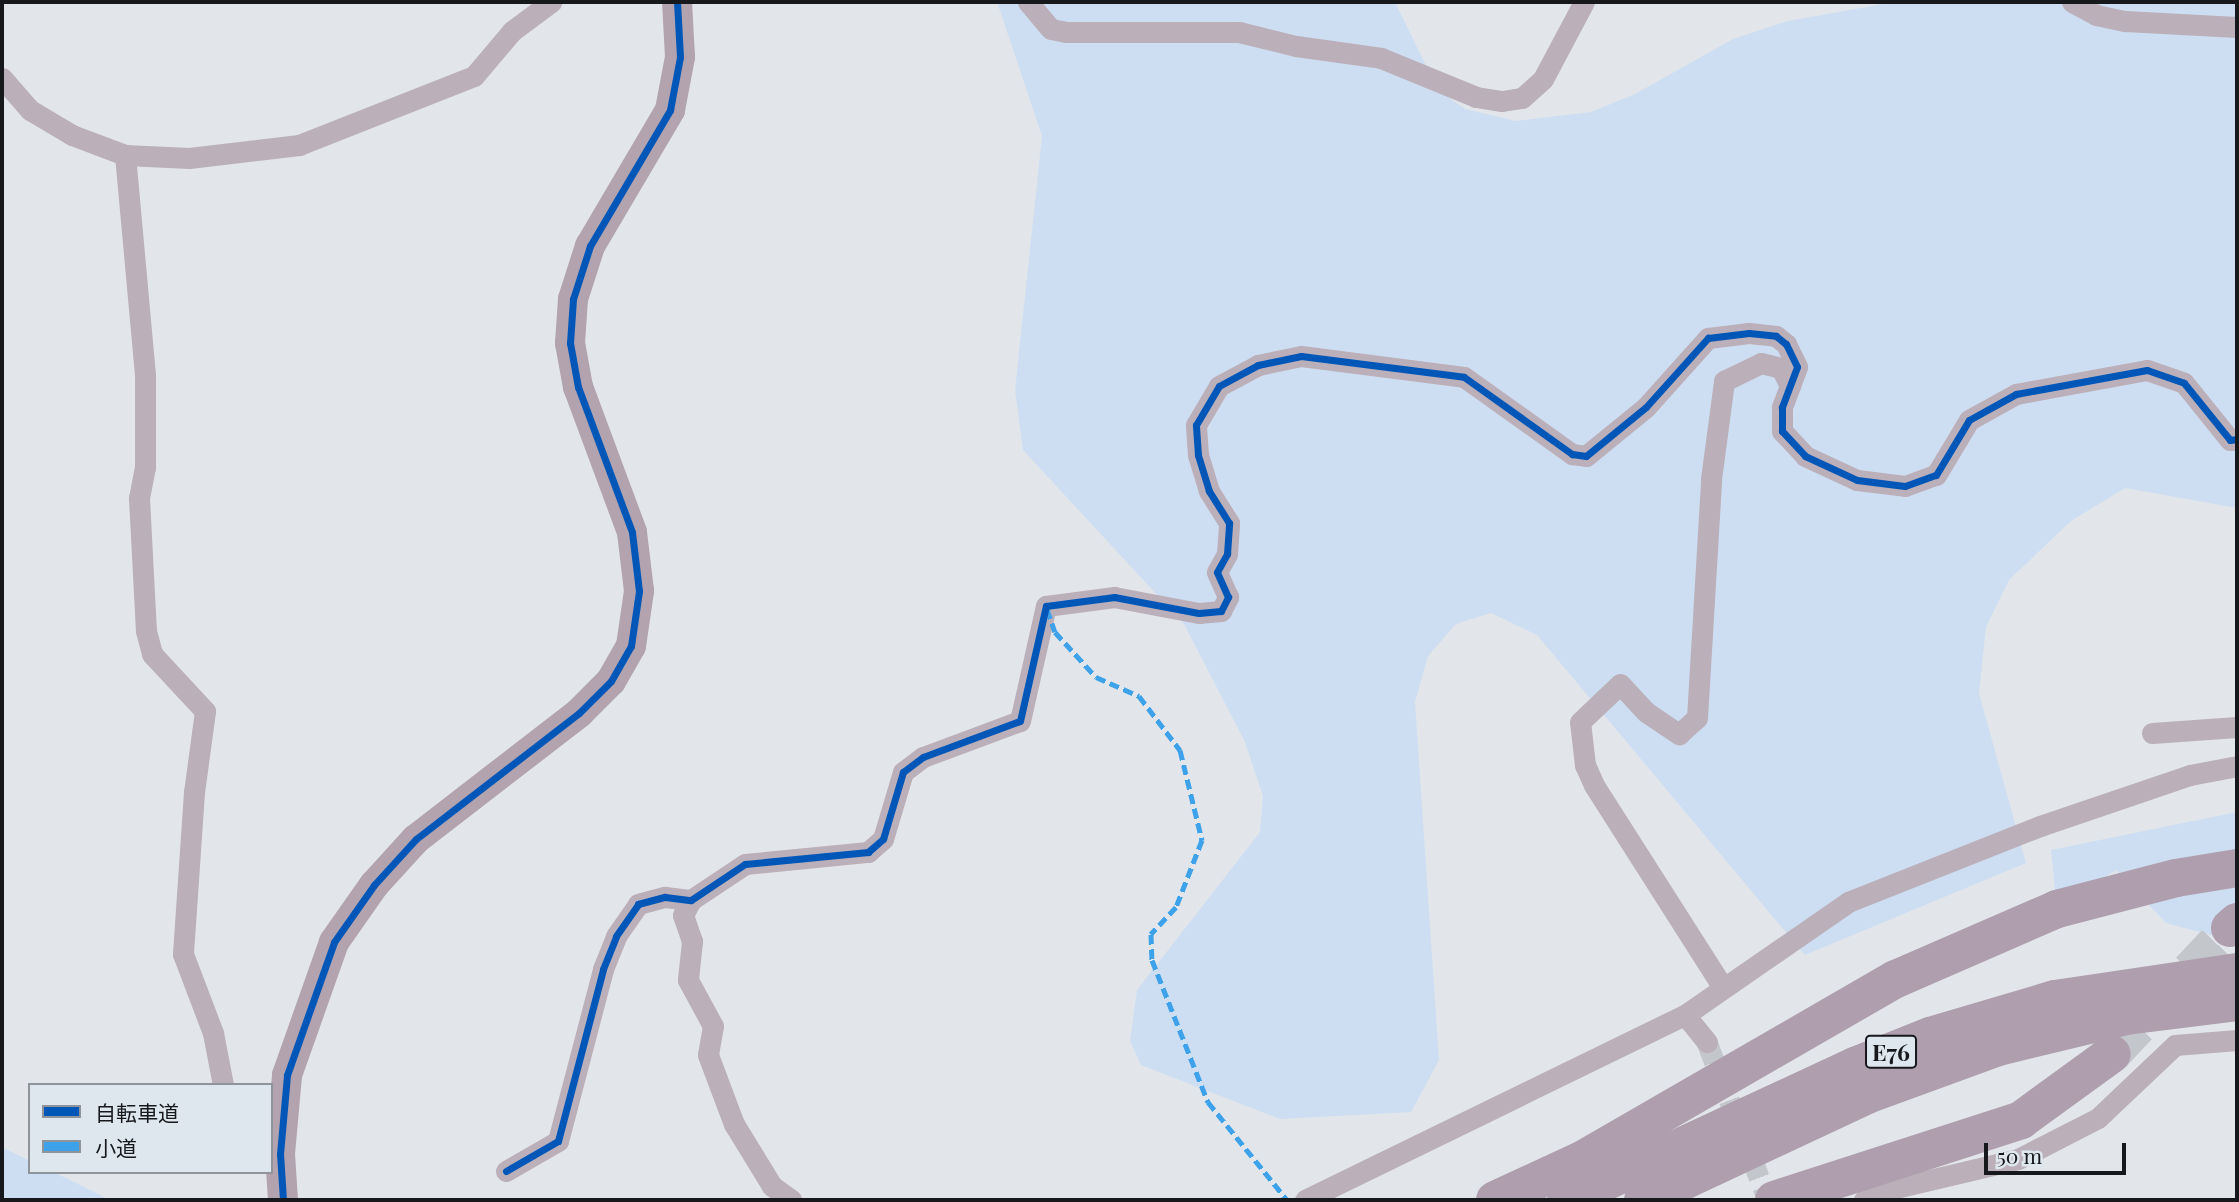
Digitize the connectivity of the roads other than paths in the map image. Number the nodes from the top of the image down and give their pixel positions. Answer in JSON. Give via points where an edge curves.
{"nodes":[{"id":1,"x":551,"y":2,"type":"edge"},
{"id":2,"x":677,"y":2,"type":"edge"},
{"id":3,"x":1028,"y":2,"type":"edge"},
{"id":4,"x":1584,"y":2,"type":"edge"},
{"id":5,"x":2072,"y":2,"type":"edge"},
{"id":6,"x":2237,"y":27,"type":"edge"},
{"id":7,"x":2,"y":78,"type":"edge"},
{"id":8,"x":125,"y":155,"type":"junction"},
{"id":9,"x":1790,"y":386,"type":"junction"},
{"id":10,"x":2237,"y":439,"type":"edge"},
{"id":11,"x":2237,"y":727,"type":"edge"},
{"id":12,"x":2152,"y":733,"type":"dead end"},
{"id":13,"x":2237,"y":766,"type":"edge"},
{"id":14,"x":2237,"y":868,"type":"edge"},
{"id":15,"x":691,"y":900,"type":"junction"},
{"id":16,"x":2237,"y":972,"type":"edge"},
{"id":17,"x":1722,"y":986,"type":"junction"},
{"id":18,"x":2237,"y":1002,"type":"edge"},
{"id":19,"x":1685,"y":1014,"type":"junction"},
{"id":20,"x":2237,"y":1040,"type":"edge"},
{"id":21,"x":1707,"y":1042,"type":"tunnel mouth"},
{"id":22,"x":2112,"y":1054,"type":"tunnel mouth"},
{"id":23,"x":223,"y":1083,"type":"edge"},
{"id":24,"x":275,"y":1153,"type":"edge"},
{"id":25,"x":506,"y":1171,"type":"dead end"},
{"id":26,"x":283,"y":1200,"type":"edge"},
{"id":27,"x":791,"y":1200,"type":"edge"},
{"id":28,"x":1305,"y":1200,"type":"edge"},
{"id":29,"x":1495,"y":1200,"type":"edge"},
{"id":30,"x":1566,"y":1200,"type":"edge"},
{"id":31,"x":1643,"y":1200,"type":"edge"},
{"id":32,"x":1774,"y":1200,"type":"edge"},
{"id":33,"x":1864,"y":1200,"type":"edge"}],
"edges":[{"from":1,"to":8,"type":"street","via":[[512,31],[474,76],[299,145],[189,158]]},
{"from":2,"to":24,"type":"street","via":[[680,57],[670,110],[590,246],[573,299],[570,343],[578,387],[632,532],[639,591],[631,646],[611,681],[579,713],[416,838],[374,885],[334,942],[287,1075]]},
{"from":3,"to":4,"type":"street","via":[[1051,29],[1239,32],[1296,46],[1381,58],[1476,97],[1502,101],[1522,98],[1542,79]]},
{"from":5,"to":6,"type":"street","via":[[2096,15],[2125,21]]},
{"from":7,"to":8,"type":"street","via":[[30,110],[72,135]]},
{"from":8,"to":23,"type":"street","via":[[145,375],[145,467],[139,498],[146,631],[152,654],[205,711],[194,792],[183,954],[213,1033]]},
{"from":9,"to":10,"type":"street","via":[[1782,407],[1782,431],[1805,456],[1857,480],[1905,486],[1936,475],[1969,420],[2016,394],[2147,370],[2184,383],[2230,440]]},
{"from":9,"to":15,"type":"street","via":[[1797,367],[1786,344],[1776,336],[1749,333],[1708,338],[1646,407],[1586,456],[1572,454],[1464,377],[1301,356],[1258,365],[1219,386],[1196,425],[1198,455],[1209,491],[1228,523],[1227,554],[1217,572],[1228,597],[1221,611],[1199,613],[1114,597],[1046,606],[1020,721],[923,757],[903,772],[883,839],[868,852],[745,864]]},
{"from":9,"to":17,"type":"street","via":[[1781,368],[1760,363],[1724,381],[1712,479],[1697,718],[1679,734],[1646,712],[1620,684],[1580,722],[1585,765],[1594,785]]},
{"from":11,"to":12,"type":"street"},
{"from":13,"to":17,"type":"street","via":[[2190,775],[2065,817],[1848,902]]},
{"from":14,"to":29,"type":"highway","via":[[2176,878],[2057,909],[1896,979],[1582,1160]]},
{"from":15,"to":25,"type":"street","via":[[665,897],[638,904],[616,936],[603,969],[558,1141]]},
{"from":15,"to":27,"type":"street","via":[[683,915],[692,941],[688,980],[713,1026],[708,1055],[734,1124],[772,1186]]},
{"from":16,"to":30,"type":"highway","number":"E76","via":[[2055,999],[1930,1036]]},
{"from":17,"to":19,"type":"street"},
{"from":18,"to":31,"type":"highway","number":"E76","via":[[2126,1016],[1998,1047],[1867,1095]]},
{"from":19,"to":21,"type":"street"},
{"from":19,"to":28,"type":"street"},
{"from":20,"to":33,"type":"street","via":[[2175,1045],[2098,1118],[2018,1159],[1887,1190]]},
{"from":22,"to":32,"type":"highway","via":[[2021,1120]]},
{"from":24,"to":26,"type":"street"}]}
